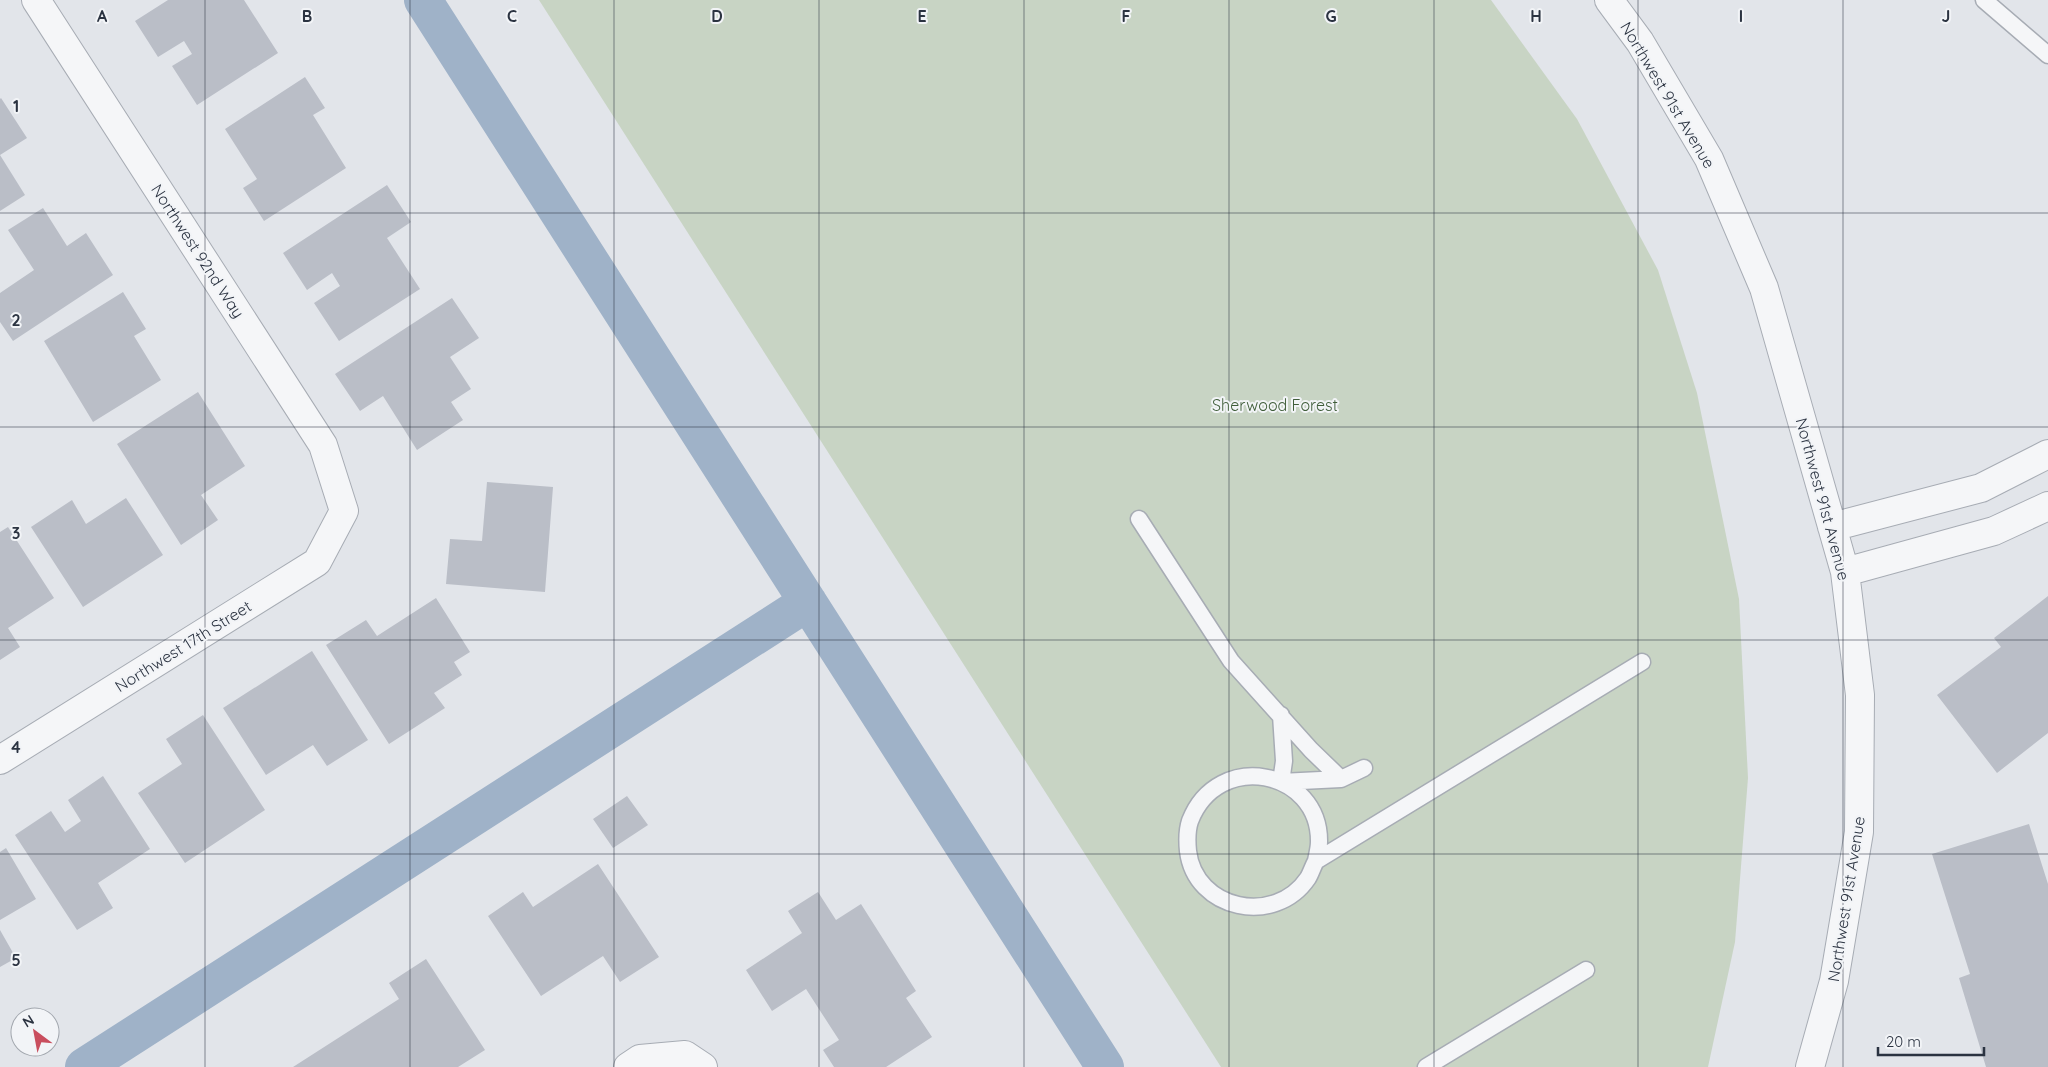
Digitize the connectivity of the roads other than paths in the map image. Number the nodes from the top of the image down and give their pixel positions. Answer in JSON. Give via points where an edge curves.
{"nodes":[{"id":1,"x":36,"y":0,"type":"edge"},
{"id":2,"x":1609,"y":0,"type":"edge"},
{"id":3,"x":1984,"y":0,"type":"edge"},
{"id":4,"x":2048,"y":55,"type":"edge"},
{"id":5,"x":2048,"y":454,"type":"edge"},
{"id":6,"x":2048,"y":506,"type":"edge"},
{"id":7,"x":344,"y":511,"type":"joint"},
{"id":8,"x":1139,"y":519,"type":"dead end"},
{"id":9,"x":1832,"y":527,"type":"junction"},
{"id":10,"x":1845,"y":572,"type":"junction"},
{"id":11,"x":1642,"y":662,"type":"dead end"},
{"id":12,"x":1281,"y":715,"type":"junction"},
{"id":13,"x":0,"y":760,"type":"edge"},
{"id":14,"x":1364,"y":768,"type":"dead end"},
{"id":15,"x":1341,"y":779,"type":"junction"},
{"id":16,"x":1281,"y":782,"type":"junction"},
{"id":17,"x":1316,"y":861,"type":"junction"},
{"id":18,"x":1586,"y":970,"type":"dead end"},
{"id":19,"x":694,"y":1061,"type":"edge"},
{"id":20,"x":628,"y":1067,"type":"edge"},
{"id":21,"x":1426,"y":1067,"type":"edge"},
{"id":22,"x":1810,"y":1067,"type":"edge"}],
"edges":[{"from":1,"to":7,"type":"street","name":"Northwest 92nd Way","via":[[323,444]]},
{"from":2,"to":9,"type":"street","name":"Northwest 91st Avenue","via":[[1640,42],[1710,159],[1764,288]]},
{"from":3,"to":4,"type":"lane"},
{"from":5,"to":9,"type":"street","via":[[1981,488]]},
{"from":6,"to":10,"type":"street","via":[[1994,531]]},
{"from":7,"to":13,"type":"street","name":"Northwest 17th Street","via":[[316,562]]},
{"from":8,"to":12,"type":"lane","via":[[1231,661]]},
{"from":9,"to":10,"type":"street","name":"Northwest 91st Avenue"},
{"from":10,"to":22,"type":"street","name":"Northwest 91st Avenue","via":[[1860,695],[1859,832],[1834,981]]},
{"from":11,"to":17,"type":"lane"},
{"from":12,"to":15,"type":"lane"},
{"from":12,"to":16,"type":"lane","via":[[1284,761]]},
{"from":14,"to":15,"type":"lane"},
{"from":15,"to":16,"type":"lane"},
{"from":16,"to":17,"type":"lane","via":[[1308,806],[1316,824],[1319,842]]},
{"from":16,"to":17,"type":"lane","via":[[1244,776],[1226,781],[1210,792],[1189,823],[1186,841],[1196,877],[1209,892],[1224,901],[1243,907],[1262,907],[1280,902],[1295,892],[1308,878]]},
{"from":18,"to":21,"type":"lane"},
{"from":19,"to":20,"type":"street","via":[[640,1059]]}]}
